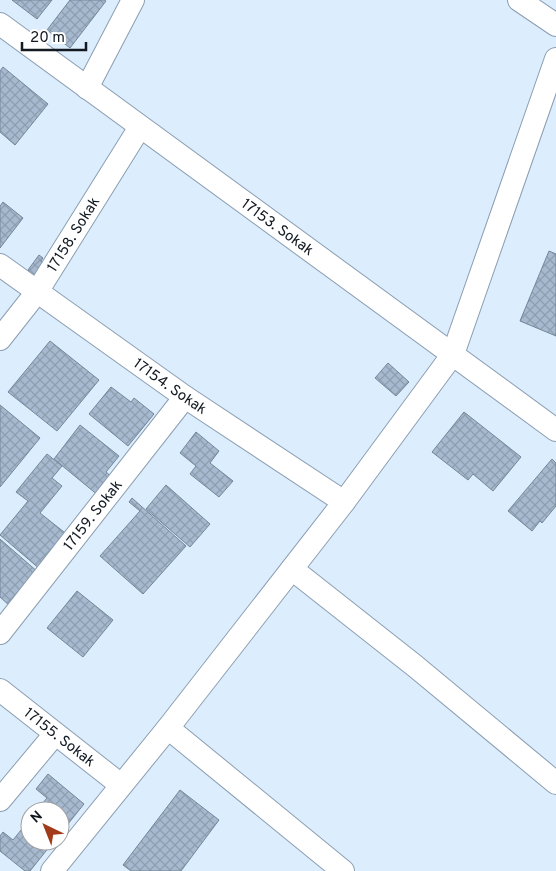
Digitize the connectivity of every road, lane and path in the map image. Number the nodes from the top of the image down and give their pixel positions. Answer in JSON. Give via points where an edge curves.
{"nodes":[{"id":1,"x":133,"y":0,"type":"edge"},
{"id":2,"x":519,"y":0,"type":"edge"},
{"id":3,"x":0,"y":24,"type":"edge"},
{"id":4,"x":556,"y":25,"type":"edge"},
{"id":5,"x":556,"y":59,"type":"edge"},
{"id":6,"x":87,"y":88,"type":"junction"},
{"id":7,"x":140,"y":127,"type":"junction"},
{"id":8,"x":0,"y":265,"type":"edge"},
{"id":9,"x":37,"y":292,"type":"junction"},
{"id":10,"x":0,"y":339,"type":"edge"},
{"id":11,"x":453,"y":354,"type":"junction"},
{"id":12,"x":185,"y":397,"type":"junction"},
{"id":13,"x":556,"y":430,"type":"edge"},
{"id":14,"x":344,"y":502,"type":"junction"},
{"id":15,"x":292,"y":569,"type":"junction"},
{"id":16,"x":0,"y":633,"type":"edge"},
{"id":17,"x":0,"y":690,"type":"edge"},
{"id":18,"x":168,"y":728,"type":"junction"},
{"id":19,"x":55,"y":734,"type":"junction"},
{"id":20,"x":556,"y":783,"type":"edge"},
{"id":21,"x":121,"y":785,"type":"junction"},
{"id":22,"x":0,"y":800,"type":"edge"},
{"id":23,"x":52,"y":871,"type":"edge"},
{"id":24,"x":343,"y":871,"type":"edge"}],
"edges":[{"from":1,"to":6,"type":"street"},
{"from":2,"to":4,"type":"street"},
{"from":3,"to":6,"type":"street","name":"17153. Sokak"},
{"from":5,"to":11,"type":"street"},
{"from":6,"to":7,"type":"street","name":"17153. Sokak"},
{"from":7,"to":9,"type":"street","name":"17158. Sokak"},
{"from":7,"to":11,"type":"street","name":"17153. Sokak"},
{"from":8,"to":9,"type":"street","name":"17154. Sokak"},
{"from":9,"to":10,"type":"street","name":"17158. Sokak"},
{"from":9,"to":12,"type":"street","name":"17154. Sokak"},
{"from":11,"to":13,"type":"street","name":"17153. Sokak"},
{"from":11,"to":14,"type":"street"},
{"from":12,"to":14,"type":"street","name":"17154. Sokak"},
{"from":12,"to":16,"type":"street","name":"17159. Sokak"},
{"from":14,"to":15,"type":"street"},
{"from":15,"to":18,"type":"street"},
{"from":15,"to":20,"type":"street"},
{"from":17,"to":19,"type":"street","name":"17155. Sokak"},
{"from":18,"to":21,"type":"street"},
{"from":18,"to":24,"type":"street"},
{"from":19,"to":21,"type":"street","name":"17155. Sokak"},
{"from":19,"to":22,"type":"street"},
{"from":21,"to":23,"type":"street"}]}
